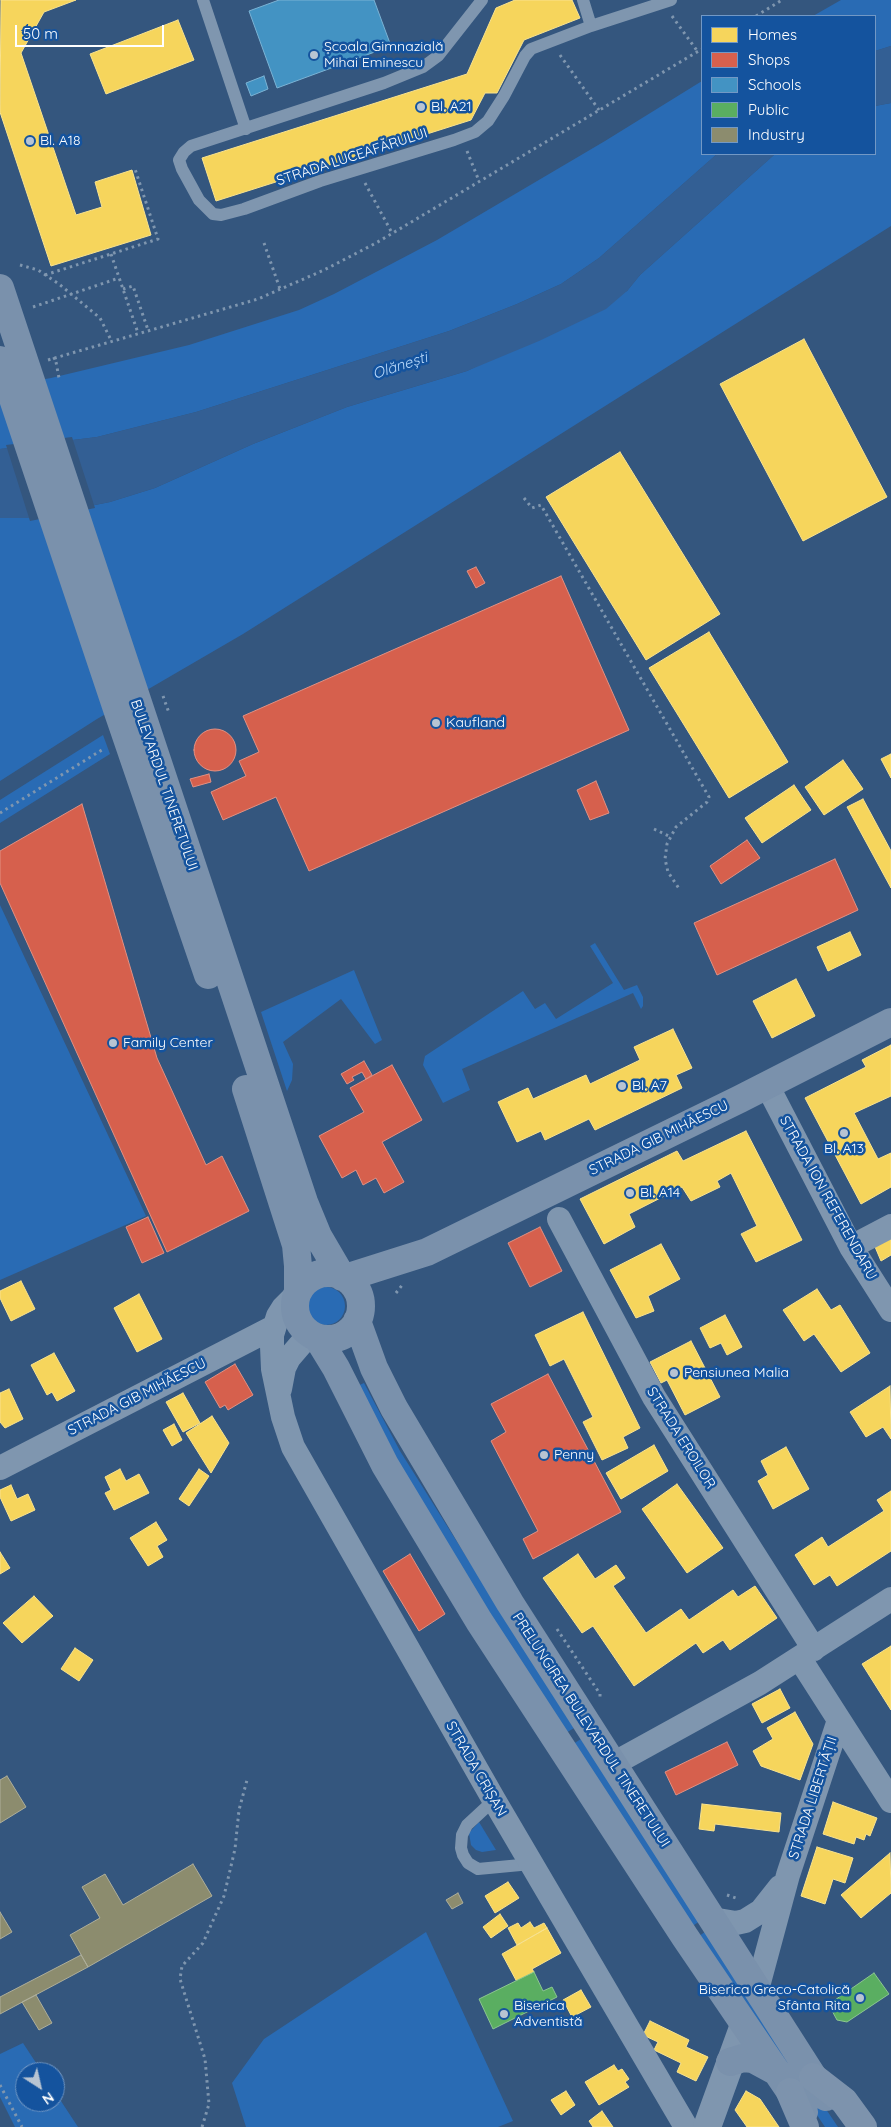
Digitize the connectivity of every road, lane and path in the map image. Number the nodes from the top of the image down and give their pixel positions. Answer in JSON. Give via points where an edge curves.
{"nodes":[{"id":1,"x":202,"y":0,"type":"edge"},
{"id":2,"x":482,"y":0,"type":"edge"},
{"id":3,"x":583,"y":0,"type":"edge"},
{"id":4,"x":782,"y":0,"type":"edge"},
{"id":5,"x":667,"y":1,"type":"edge"},
{"id":6,"x":758,"y":15,"type":"edge"},
{"id":7,"x":591,"y":26,"type":"junction"},
{"id":8,"x":551,"y":40,"type":"junction"},
{"id":9,"x":701,"y":50,"type":"edge"},
{"id":10,"x":698,"y":52,"type":"junction"},
{"id":11,"x":598,"y":110,"type":"junction"},
{"id":12,"x":246,"y":129,"type":"junction"},
{"id":13,"x":470,"y":160,"type":"dead end"},
{"id":14,"x":135,"y":169,"type":"dead end"},
{"id":15,"x":358,"y":170,"type":"junction"},
{"id":16,"x":479,"y":181,"type":"junction"},
{"id":17,"x":392,"y":233,"type":"junction"},
{"id":18,"x":264,"y":243,"type":"dead end"},
{"id":19,"x":111,"y":254,"type":"junction"},
{"id":20,"x":20,"y":265,"type":"dead end"},
{"id":21,"x":45,"y":275,"type":"junction"},
{"id":22,"x":119,"y":278,"type":"junction"},
{"id":23,"x":0,"y":288,"type":"edge"},
{"id":24,"x":123,"y":289,"type":"junction"},
{"id":25,"x":280,"y":289,"type":"junction"},
{"id":26,"x":72,"y":295,"type":"junction"},
{"id":27,"x":33,"y":307,"type":"dead end"},
{"id":28,"x":148,"y":330,"type":"junction"},
{"id":29,"x":138,"y":333,"type":"junction"},
{"id":30,"x":111,"y":340,"type":"junction"},
{"id":31,"x":55,"y":358,"type":"dead end"},
{"id":32,"x":17,"y":363,"type":"edge"},
{"id":33,"x":59,"y":378,"type":"dead end"},
{"id":34,"x":524,"y":498,"type":"dead end"},
{"id":35,"x":165,"y":703,"type":"dead end"},
{"id":36,"x":128,"y":711,"type":"junction"},
{"id":37,"x":169,"y":713,"type":"dead end"},
{"id":38,"x":112,"y":744,"type":"dead end"},
{"id":39,"x":0,"y":813,"type":"edge"},
{"id":40,"x":654,"y":829,"type":"dead end"},
{"id":41,"x":671,"y":837,"type":"junction"},
{"id":42,"x":680,"y":890,"type":"dead end"},
{"id":43,"x":891,"y":1022,"type":"edge"},
{"id":44,"x":767,"y":1085,"type":"junction"},
{"id":45,"x":559,"y":1219,"type":"dead end"},
{"id":46,"x":891,"y":1226,"type":"edge"},
{"id":47,"x":851,"y":1247,"type":"junction"},
{"id":48,"x":427,"y":1252,"type":"junction"},
{"id":49,"x":343,"y":1277,"type":"junction"},
{"id":50,"x":298,"y":1293,"type":"junction"},
{"id":51,"x":891,"y":1310,"type":"edge"},
{"id":52,"x":359,"y":1316,"type":"junction"},
{"id":53,"x":274,"y":1327,"type":"junction"},
{"id":54,"x":314,"y":1336,"type":"junction"},
{"id":55,"x":280,"y":1404,"type":"junction"},
{"id":56,"x":0,"y":1468,"type":"edge"},
{"id":57,"x":891,"y":1599,"type":"edge"},
{"id":58,"x":807,"y":1654,"type":"junction"},
{"id":59,"x":839,"y":1720,"type":"junction"},
{"id":60,"x":613,"y":1764,"type":"junction"},
{"id":61,"x":247,"y":1780,"type":"dead end"},
{"id":62,"x":494,"y":1800,"type":"junction"},
{"id":63,"x":891,"y":1801,"type":"edge"},
{"id":64,"x":531,"y":1864,"type":"junction"},
{"id":65,"x":788,"y":1875,"type":"junction"},
{"id":66,"x":712,"y":1919,"type":"junction"},
{"id":67,"x":757,"y":1990,"type":"junction"},
{"id":68,"x":744,"y":2025,"type":"junction"},
{"id":69,"x":730,"y":2062,"type":"junction"},
{"id":70,"x":813,"y":2077,"type":"junction"},
{"id":71,"x":783,"y":2082,"type":"junction"},
{"id":72,"x":0,"y":2085,"type":"edge"},
{"id":73,"x":22,"y":2127,"type":"edge"},
{"id":74,"x":202,"y":2127,"type":"edge"},
{"id":75,"x":686,"y":2127,"type":"edge"},
{"id":76,"x":707,"y":2127,"type":"edge"},
{"id":77,"x":805,"y":2127,"type":"edge"},
{"id":78,"x":814,"y":2127,"type":"edge"},
{"id":79,"x":847,"y":2127,"type":"edge"},
{"id":80,"x":863,"y":2127,"type":"edge"}],
"edges":[{"from":1,"to":12,"type":"lane"},
{"from":2,"to":12,"type":"lane","name":"STRADA LUCEAFĂRULUI","via":[[438,56],[423,67]]},
{"from":3,"to":7,"type":"lane"},
{"from":4,"to":6,"type":"path"},
{"from":5,"to":7,"type":"lane","name":"STRADA LUCEAFĂRULUI"},
{"from":5,"to":10,"type":"path"},
{"from":7,"to":8,"type":"lane","name":"STRADA LUCEAFĂRULUI"},
{"from":8,"to":11,"type":"path"},
{"from":8,"to":15,"type":"lane","name":"STRADA LUCEAFĂRULUI","via":[[531,49],[525,56],[488,121],[474,132]]},
{"from":9,"to":10,"type":"path"},
{"from":10,"to":11,"type":"path"},
{"from":11,"to":16,"type":"path"},
{"from":12,"to":15,"type":"lane","name":"STRADA LUCEAFĂRULUI","via":[[191,146],[179,160],[199,200],[213,214],[221,216]]},
{"from":13,"to":16,"type":"path"},
{"from":14,"to":19,"type":"path","via":[[158,239]]},
{"from":15,"to":17,"type":"path"},
{"from":16,"to":17,"type":"path"},
{"from":17,"to":25,"type":"path","via":[[324,270]]},
{"from":18,"to":25,"type":"path"},
{"from":19,"to":21,"type":"path"},
{"from":19,"to":22,"type":"path"},
{"from":20,"to":21,"type":"path"},
{"from":21,"to":26,"type":"path"},
{"from":22,"to":24,"type":"path"},
{"from":22,"to":26,"type":"path"},
{"from":23,"to":32,"type":"main road","name":"BULEVARDUL TINERETULUI"},
{"from":24,"to":28,"type":"path","via":[[133,286]]},
{"from":24,"to":29,"type":"path"},
{"from":25,"to":28,"type":"path","via":[[258,299]]},
{"from":26,"to":27,"type":"path"},
{"from":26,"to":30,"type":"path","via":[[100,318]]},
{"from":28,"to":29,"type":"path"},
{"from":29,"to":30,"type":"path"},
{"from":30,"to":32,"type":"path"},
{"from":31,"to":33,"type":"path"},
{"from":32,"to":36,"type":"main road","name":"BULEVARDUL TINERETULUI"},
{"from":34,"to":41,"type":"path","via":[[532,508],[540,505],[709,797],[676,827]]},
{"from":35,"to":37,"type":"path"},
{"from":36,"to":49,"type":"main road","name":"BULEVARDUL TINERETULUI","via":[[304,1202],[318,1236]]},
{"from":36,"to":50,"type":"main road","name":"BULEVARDUL TINERETULUI","via":[[290,1225],[298,1255]]},
{"from":38,"to":39,"type":"path"},
{"from":40,"to":41,"type":"path"},
{"from":41,"to":42,"type":"path","via":[[665,859],[668,872]]},
{"from":43,"to":44,"type":"main road","name":"STRADA GIB MIHĂESCU"},
{"from":44,"to":47,"type":"street","name":"STRADA ION REFERENDARU"},
{"from":44,"to":48,"type":"main road","name":"STRADA GIB MIHĂESCU"},
{"from":45,"to":58,"type":"street","name":"STRADA EROILOR","via":[[663,1412]]},
{"from":46,"to":47,"type":"street"},
{"from":47,"to":51,"type":"street","name":"STRADA ION REFERENDARU"},
{"from":48,"to":49,"type":"main road","name":"STRADA GIB MIHĂESCU"},
{"from":48,"to":52,"type":"main road","name":"STRADA GIB MIHĂESCU","via":[[394,1275]]},
{"from":49,"to":50,"type":"main road","via":[[317,1275]]},
{"from":49,"to":52,"type":"main road","name":"BULEVARDUL TINERETULUI","via":[[358,1293]]},
{"from":50,"to":53,"type":"street","name":"STRADA CRIȘAN","via":[[283,1308]]},
{"from":50,"to":54,"type":"main road","name":"BULEVARDUL TINERETULUI","via":[[295,1302],[297,1318],[300,1325]]},
{"from":52,"to":54,"type":"main road","via":[[350,1330],[340,1337]]},
{"from":52,"to":60,"type":"main road","name":"PRELUNGIREA BULEVARDUL TINERETULUI","via":[[374,1368],[406,1430],[510,1603]]},
{"from":53,"to":55,"type":"street","name":"STRADA CRIȘAN","via":[[273,1370]]},
{"from":53,"to":56,"type":"street","name":"STRADA GIB MIHĂESCU"},
{"from":54,"to":55,"type":"street","name":"STRADA CRIȘAN","via":[[294,1351],[284,1368]]},
{"from":54,"to":68,"type":"main road","via":[[336,1368],[386,1465],[479,1621]]},
{"from":55,"to":62,"type":"street","name":"STRADA CRIȘAN","via":[[286,1431],[294,1447]]},
{"from":57,"to":58,"type":"street"},
{"from":58,"to":59,"type":"street","name":"STRADA LIBERTĂȚII"},
{"from":58,"to":60,"type":"street"},
{"from":59,"to":63,"type":"street","name":"STRADA LIBERTĂȚII"},
{"from":59,"to":65,"type":"street","name":"STRADA LIBERTĂȚII"},
{"from":60,"to":66,"type":"main road","name":"PRELUNGIREA BULEVARDUL TINERETULUI"},
{"from":61,"to":74,"type":"path","via":[[224,1896],[203,1943],[182,1966],[180,1979],[205,2059],[209,2104]]},
{"from":62,"to":64,"type":"street","name":"STRADA CRIȘAN"},
{"from":62,"to":64,"type":"lane","via":[[467,1825],[462,1835],[463,1855],[478,1869]]},
{"from":64,"to":75,"type":"street","name":"STRADA CRIȘAN"},
{"from":65,"to":66,"type":"street","name":"STRADA LIBERTĂȚII","via":[[755,1916],[736,1923]]},
{"from":65,"to":67,"type":"street","name":"STRADA LIBERTĂȚII"},
{"from":66,"to":67,"type":"main road","name":"PRELUNGIREA BULEVARDUL TINERETULUI"},
{"from":67,"to":70,"type":"main road","name":"PRELUNGIREA BULEVARDUL TINERETULUI"},
{"from":68,"to":69,"type":"street"},
{"from":68,"to":71,"type":"main road"},
{"from":69,"to":71,"type":"main road","via":[[754,2059]]},
{"from":69,"to":76,"type":"street"},
{"from":70,"to":79,"type":"main road","name":"PRELUNGIREA BULEVARDUL TINERETULUI"},
{"from":70,"to":80,"type":"main road","via":[[844,2101]]},
{"from":71,"to":77,"type":"main road"},
{"from":71,"to":78,"type":"main road"},
{"from":72,"to":73,"type":"path"}]}
